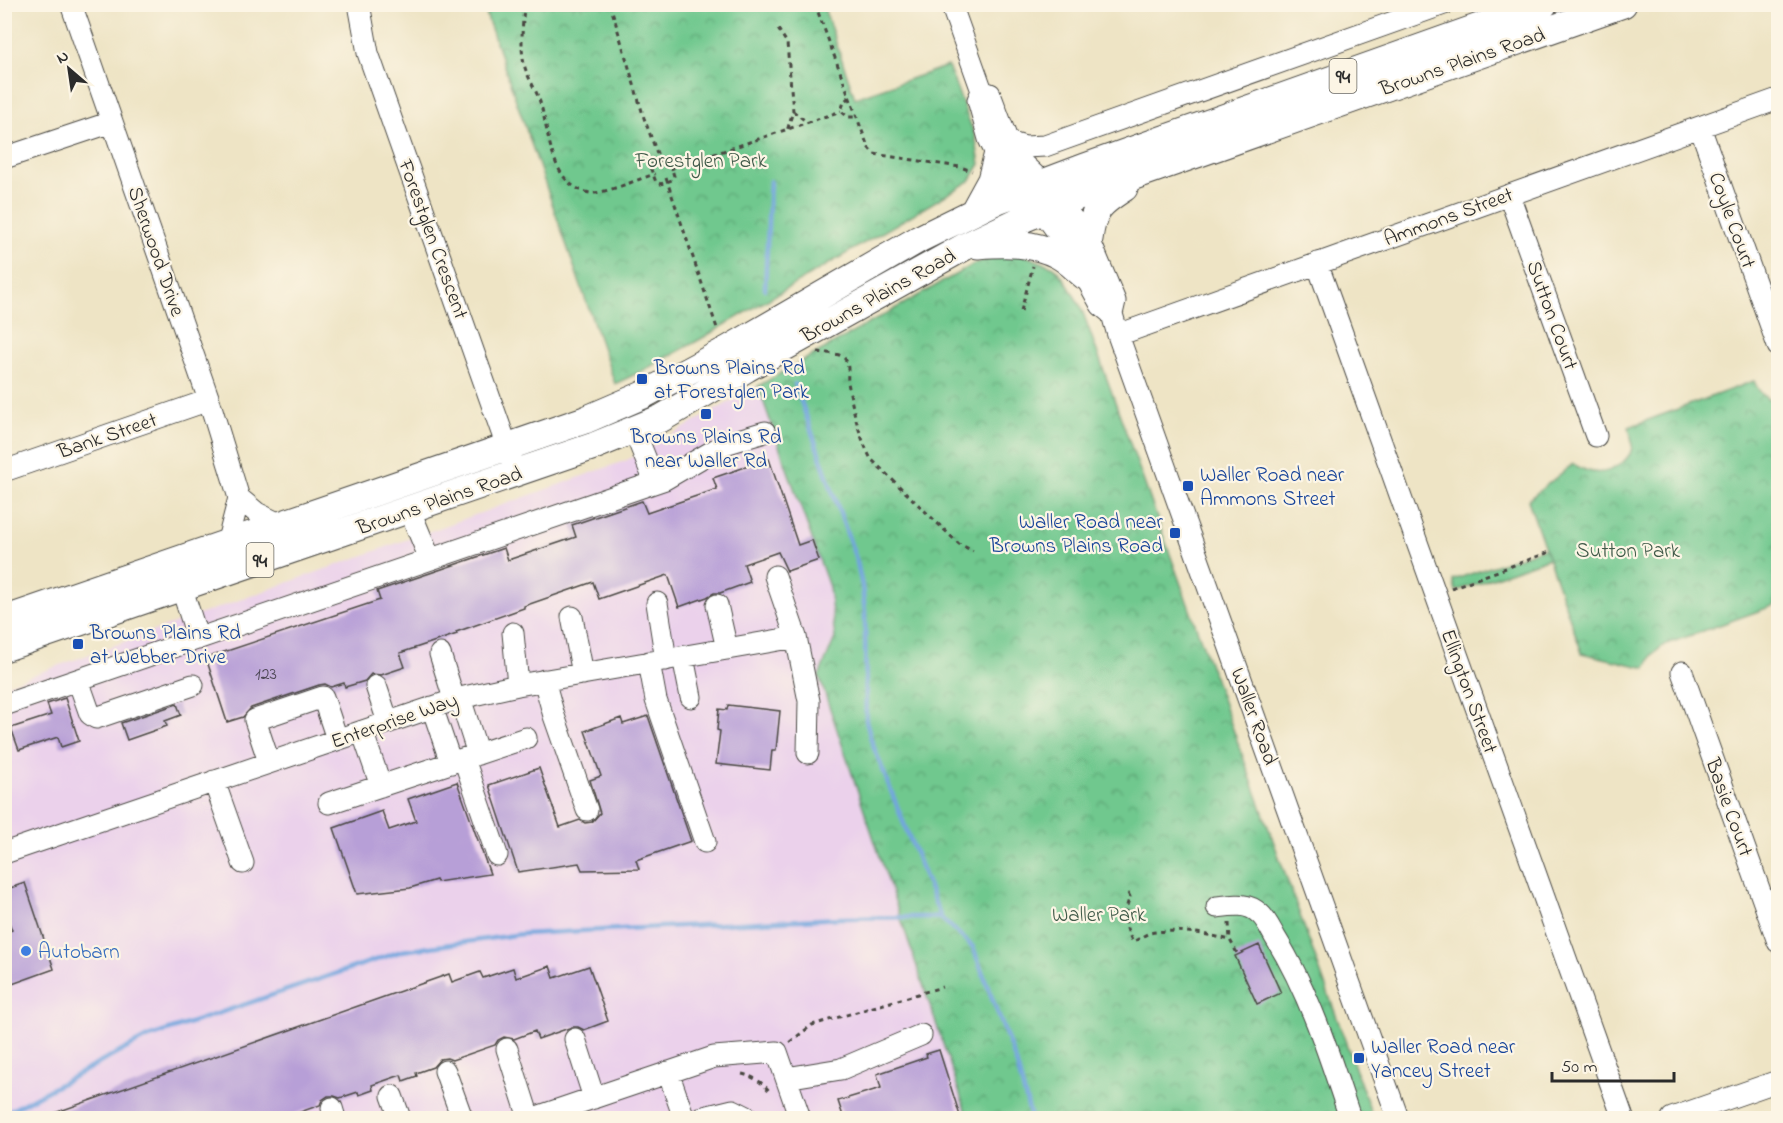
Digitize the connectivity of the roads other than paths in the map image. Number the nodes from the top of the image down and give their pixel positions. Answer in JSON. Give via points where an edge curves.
{"nodes":[{"id":1,"x":71,"y":4,"type":"edge"},
{"id":2,"x":359,"y":4,"type":"edge"},
{"id":3,"x":951,"y":4,"type":"edge"},
{"id":4,"x":1444,"y":4,"type":"edge"},
{"id":5,"x":1544,"y":4,"type":"edge"},
{"id":6,"x":1623,"y":4,"type":"edge"},
{"id":7,"x":1779,"y":99,"type":"edge"},
{"id":8,"x":112,"y":122,"type":"junction"},
{"id":9,"x":1700,"y":127,"type":"junction"},
{"id":10,"x":994,"y":157,"type":"junction"},
{"id":11,"x":4,"y":158,"type":"edge"},
{"id":12,"x":1147,"y":172,"type":"junction"},
{"id":13,"x":1032,"y":187,"type":"junction"},
{"id":14,"x":1509,"y":195,"type":"junction"},
{"id":15,"x":1051,"y":207,"type":"junction"},
{"id":16,"x":974,"y":211,"type":"junction"},
{"id":17,"x":1089,"y":239,"type":"junction"},
{"id":18,"x":964,"y":247,"type":"junction"},
{"id":19,"x":1317,"y":264,"type":"junction"},
{"id":20,"x":1085,"y":276,"type":"junction"},
{"id":21,"x":1112,"y":314,"type":"junction"},
{"id":22,"x":1119,"y":334,"type":"junction"},
{"id":23,"x":1779,"y":346,"type":"edge"},
{"id":24,"x":209,"y":400,"type":"junction"},
{"id":25,"x":634,"y":430,"type":"junction"},
{"id":26,"x":765,"y":432,"type":"dead end"},
{"id":27,"x":1596,"y":436,"type":"dead end"},
{"id":28,"x":508,"y":447,"type":"junction"},
{"id":29,"x":4,"y":471,"type":"edge"},
{"id":30,"x":516,"y":473,"type":"junction"},
{"id":31,"x":655,"y":483,"type":"junction"},
{"id":32,"x":239,"y":498,"type":"junction"},
{"id":33,"x":410,"y":511,"type":"junction"},
{"id":34,"x":281,"y":525,"type":"junction"},
{"id":35,"x":227,"y":544,"type":"junction"},
{"id":36,"x":430,"y":560,"type":"junction"},
{"id":37,"x":775,"y":576,"type":"dead end"},
{"id":38,"x":181,"y":586,"type":"junction"},
{"id":39,"x":657,"y":603,"type":"dead end"},
{"id":40,"x":717,"y":605,"type":"dead end"},
{"id":41,"x":572,"y":617,"type":"dead end"},
{"id":42,"x":4,"y":620,"type":"edge"},
{"id":43,"x":513,"y":633,"type":"dead end"},
{"id":44,"x":796,"y":637,"type":"junction"},
{"id":45,"x":198,"y":639,"type":"junction"},
{"id":46,"x":4,"y":648,"type":"edge"},
{"id":47,"x":727,"y":649,"type":"junction"},
{"id":48,"x":440,"y":654,"type":"dead end"},
{"id":49,"x":666,"y":660,"type":"junction"},
{"id":50,"x":1682,"y":672,"type":"dead end"},
{"id":51,"x":583,"y":674,"type":"junction"},
{"id":52,"x":78,"y":680,"type":"junction"},
{"id":53,"x":544,"y":680,"type":"junction"},
{"id":54,"x":193,"y":685,"type":"dead end"},
{"id":55,"x":518,"y":685,"type":"junction"},
{"id":56,"x":376,"y":686,"type":"dead end"},
{"id":57,"x":692,"y":697,"type":"dead end"},
{"id":58,"x":457,"y":698,"type":"junction"},
{"id":59,"x":4,"y":705,"type":"edge"},
{"id":60,"x":432,"y":707,"type":"junction"},
{"id":61,"x":388,"y":722,"type":"junction"},
{"id":62,"x":362,"y":731,"type":"junction"},
{"id":63,"x":526,"y":738,"type":"dead end"},
{"id":64,"x":337,"y":739,"type":"junction"},
{"id":65,"x":808,"y":753,"type":"dead end"},
{"id":66,"x":464,"y":759,"type":"junction"},
{"id":67,"x":269,"y":762,"type":"junction"},
{"id":68,"x":214,"y":781,"type":"junction"},
{"id":69,"x":381,"y":786,"type":"junction"},
{"id":70,"x":329,"y":803,"type":"dead end"},
{"id":71,"x":587,"y":810,"type":"dead end"},
{"id":72,"x":705,"y":842,"type":"dead end"},
{"id":73,"x":4,"y":853,"type":"edge"},
{"id":74,"x":497,"y":855,"type":"dead end"},
{"id":75,"x":243,"y":863,"type":"dead end"},
{"id":76,"x":1222,"y":907,"type":"road end"},
{"id":77,"x":1779,"y":942,"type":"edge"},
{"id":78,"x":921,"y":1035,"type":"dead end"},
{"id":79,"x":574,"y":1039,"type":"dead end"},
{"id":80,"x":507,"y":1049,"type":"dead end"},
{"id":81,"x":445,"y":1071,"type":"dead end"},
{"id":82,"x":668,"y":1072,"type":"junction"},
{"id":83,"x":786,"y":1078,"type":"junction"},
{"id":84,"x":1779,"y":1081,"type":"edge"},
{"id":85,"x":393,"y":1096,"type":"dead end"},
{"id":86,"x":594,"y":1098,"type":"junction"},
{"id":87,"x":400,"y":1119,"type":"edge"},
{"id":88,"x":462,"y":1119,"type":"edge"},
{"id":89,"x":529,"y":1119,"type":"edge"},
{"id":90,"x":534,"y":1119,"type":"edge"},
{"id":91,"x":684,"y":1119,"type":"edge"},
{"id":92,"x":700,"y":1119,"type":"edge"},
{"id":93,"x":749,"y":1119,"type":"edge"},
{"id":94,"x":800,"y":1119,"type":"edge"},
{"id":95,"x":1350,"y":1119,"type":"edge"},
{"id":96,"x":1398,"y":1119,"type":"edge"},
{"id":97,"x":1623,"y":1119,"type":"edge"},
{"id":98,"x":1672,"y":1119,"type":"edge"}],
"edges":[{"from":1,"to":8,"type":"street","name":"Sherwood Drive"},
{"from":2,"to":28,"type":"street","name":"Forestglen Crescent","via":[[368,53]]},
{"from":3,"to":10,"type":"street","name":"Waller Road","via":[[982,91],[978,100]]},
{"from":4,"to":10,"type":"street","via":[[1061,140]]},
{"from":5,"to":13,"type":"main road","name":"Browns Plains Road","number":"94"},
{"from":6,"to":12,"type":"main road","name":"Browns Plains Road","number":"94"},
{"from":7,"to":9,"type":"street","name":"Ammons Street"},
{"from":8,"to":11,"type":"street"},
{"from":8,"to":24,"type":"street","name":"Sherwood Drive"},
{"from":9,"to":14,"type":"street","name":"Ammons Street"},
{"from":9,"to":23,"type":"street","name":"Coyle Court"},
{"from":10,"to":13,"type":"street","name":"Waller Road","via":[[1005,172]]},
{"from":10,"to":16,"type":"main road","via":[[991,180]]},
{"from":12,"to":15,"type":"main road","name":"Browns Plains Road","number":"94"},
{"from":12,"to":17,"type":"main road","via":[[1097,208]]},
{"from":13,"to":15,"type":"street","name":"Waller Road"},
{"from":13,"to":16,"type":"main road","name":"Browns Plains Road","number":"94"},
{"from":14,"to":19,"type":"street","name":"Ammons Street"},
{"from":14,"to":27,"type":"street","name":"Sutton Court"},
{"from":15,"to":17,"type":"street","name":"Waller Road"},
{"from":15,"to":18,"type":"main road","name":"Browns Plains Road","number":"94"},
{"from":15,"to":20,"type":"street","name":"Waller Road"},
{"from":16,"to":28,"type":"main road","name":"Browns Plains Road","number":"94","via":[[643,395]]},
{"from":17,"to":21,"type":"street","name":"Waller Road","via":[[1114,301]]},
{"from":18,"to":20,"type":"main road","via":[[1010,242],[1038,248],[1060,256]]},
{"from":18,"to":25,"type":"main road","name":"Browns Plains Road","number":"94","via":[[662,418]]},
{"from":19,"to":22,"type":"street","name":"Ammons Street"},
{"from":19,"to":97,"type":"street","name":"Ellington Street"},
{"from":20,"to":21,"type":"street","name":"Waller Road","via":[[1101,306]]},
{"from":21,"to":22,"type":"street","name":"Waller Road"},
{"from":22,"to":96,"type":"street","name":"Waller Road"},
{"from":24,"to":29,"type":"street","name":"Bank Street"},
{"from":24,"to":32,"type":"street","name":"Sherwood Drive"},
{"from":25,"to":30,"type":"main road","name":"Browns Plains Road","number":"94"},
{"from":25,"to":31,"type":"street"},
{"from":26,"to":31,"type":"street","via":[[725,444]]},
{"from":28,"to":30,"type":"street","name":"Forestglen Crescent"},
{"from":28,"to":34,"type":"main road","name":"Browns Plains Road","number":"94"},
{"from":30,"to":33,"type":"main road","name":"Browns Plains Road","number":"94"},
{"from":31,"to":36,"type":"street"},
{"from":32,"to":34,"type":"street"},
{"from":32,"to":35,"type":"street"},
{"from":33,"to":36,"type":"street"},
{"from":33,"to":38,"type":"main road","name":"Browns Plains Road","number":"94"},
{"from":34,"to":35,"type":"main road","name":"Browns Plains Road","number":"94"},
{"from":35,"to":42,"type":"main road","name":"Browns Plains Road","number":"94"},
{"from":36,"to":45,"type":"street"},
{"from":37,"to":44,"type":"street"},
{"from":38,"to":45,"type":"street"},
{"from":38,"to":46,"type":"main road","name":"Browns Plains Road","number":"94"},
{"from":39,"to":49,"type":"street"},
{"from":40,"to":47,"type":"street"},
{"from":41,"to":51,"type":"street"},
{"from":43,"to":55,"type":"street"},
{"from":44,"to":47,"type":"street","name":"Enterprise Way"},
{"from":44,"to":65,"type":"street","via":[[809,702]]},
{"from":45,"to":52,"type":"street"},
{"from":47,"to":49,"type":"street","name":"Enterprise Way"},
{"from":48,"to":58,"type":"street"},
{"from":49,"to":51,"type":"street","name":"Enterprise Way"},
{"from":49,"to":57,"type":"street"},
{"from":49,"to":72,"type":"street","via":[[656,700]]},
{"from":50,"to":77,"type":"street","name":"Basie Court"},
{"from":51,"to":53,"type":"street","name":"Enterprise Way"},
{"from":52,"to":54,"type":"street","via":[[90,714],[96,718]]},
{"from":52,"to":59,"type":"street"},
{"from":53,"to":55,"type":"street","name":"Enterprise Way"},
{"from":53,"to":71,"type":"street"},
{"from":55,"to":58,"type":"street","name":"Enterprise Way"},
{"from":56,"to":61,"type":"street"},
{"from":58,"to":60,"type":"street","name":"Enterprise Way"},
{"from":58,"to":66,"type":"street"},
{"from":60,"to":61,"type":"street","name":"Enterprise Way"},
{"from":60,"to":66,"type":"street"},
{"from":61,"to":62,"type":"street","name":"Enterprise Way"},
{"from":62,"to":64,"type":"street","name":"Enterprise Way"},
{"from":62,"to":69,"type":"street"},
{"from":63,"to":66,"type":"street"},
{"from":64,"to":67,"type":"street","name":"Enterprise Way"},
{"from":64,"to":67,"type":"street","via":[[323,697],[255,720]]},
{"from":66,"to":69,"type":"street"},
{"from":66,"to":74,"type":"street"},
{"from":67,"to":68,"type":"street","name":"Enterprise Way"},
{"from":68,"to":73,"type":"street","name":"Enterprise Way"},
{"from":68,"to":75,"type":"street"},
{"from":69,"to":70,"type":"street"},
{"from":76,"to":95,"type":"street","via":[[1250,907],[1261,914],[1291,963],[1334,1067]]},
{"from":78,"to":83,"type":"street","via":[[841,1069]]},
{"from":79,"to":86,"type":"street"},
{"from":80,"to":89,"type":"street"},
{"from":81,"to":88,"type":"street"},
{"from":82,"to":83,"type":"street","via":[[714,1057],[777,1052]]},
{"from":82,"to":86,"type":"street"},
{"from":82,"to":91,"type":"street"},
{"from":83,"to":94,"type":"street"},
{"from":84,"to":98,"type":"street"},
{"from":85,"to":87,"type":"street"},
{"from":86,"to":90,"type":"street"},
{"from":92,"to":93,"type":"street","via":[[733,1110]]}]}
